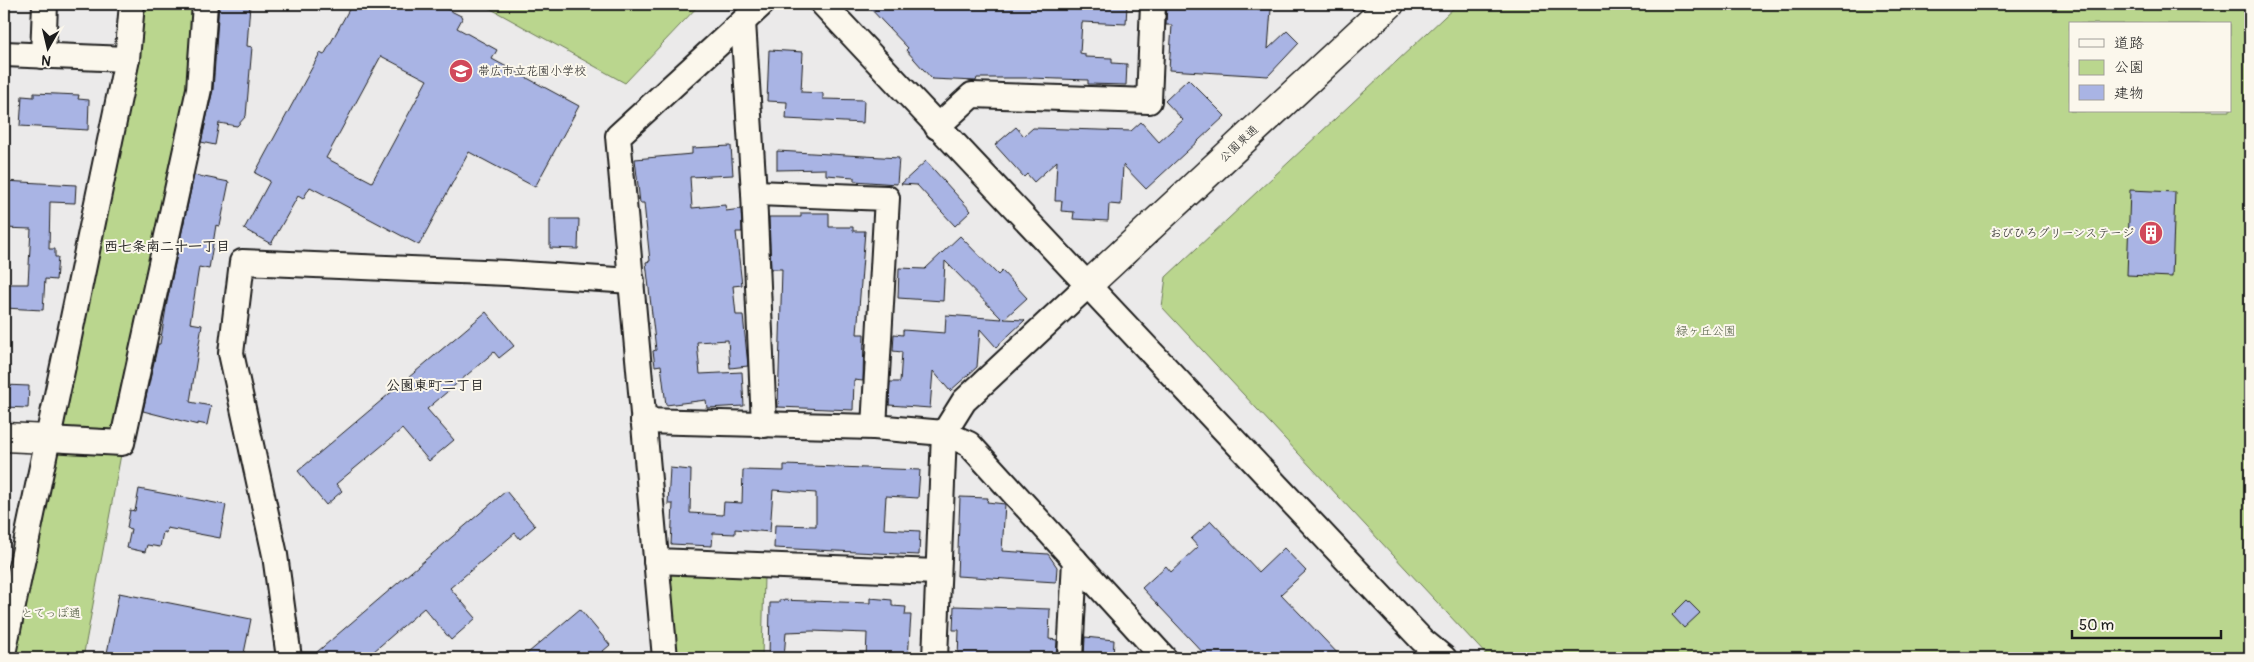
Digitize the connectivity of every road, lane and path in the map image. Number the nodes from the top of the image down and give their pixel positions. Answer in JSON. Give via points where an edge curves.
{"nodes":[{"id":1,"x":45,"y":4,"type":"edge"},
{"id":2,"x":132,"y":4,"type":"edge"},
{"id":3,"x":205,"y":4,"type":"edge"},
{"id":4,"x":762,"y":4,"type":"edge"},
{"id":5,"x":823,"y":4,"type":"edge"},
{"id":6,"x":1153,"y":4,"type":"edge"},
{"id":7,"x":1390,"y":4,"type":"edge"},
{"id":8,"x":743,"y":22,"type":"junction"},
{"id":9,"x":4,"y":54,"type":"edge"},
{"id":10,"x":43,"y":56,"type":"junction"},
{"id":11,"x":127,"y":59,"type":"junction"},
{"id":12,"x":937,"y":127,"type":"junction"},
{"id":13,"x":754,"y":193,"type":"junction"},
{"id":14,"x":632,"y":281,"type":"junction"},
{"id":15,"x":1088,"y":285,"type":"junction"},
{"id":16,"x":643,"y":420,"type":"junction"},
{"id":17,"x":764,"y":425,"type":"junction"},
{"id":18,"x":874,"y":427,"type":"junction"},
{"id":19,"x":944,"y":433,"type":"junction"},
{"id":20,"x":4,"y":437,"type":"edge"},
{"id":21,"x":48,"y":439,"type":"junction"},
{"id":22,"x":1075,"y":560,"type":"junction"},
{"id":23,"x":656,"y":561,"type":"junction"},
{"id":24,"x":938,"y":572,"type":"junction"},
{"id":25,"x":4,"y":649,"type":"edge"},
{"id":26,"x":289,"y":658,"type":"edge"},
{"id":27,"x":666,"y":658,"type":"edge"},
{"id":28,"x":935,"y":658,"type":"edge"},
{"id":29,"x":1070,"y":658,"type":"edge"},
{"id":30,"x":1164,"y":658,"type":"edge"},
{"id":31,"x":1444,"y":658,"type":"edge"}],
"edges":[{"from":1,"to":10,"type":"street"},
{"from":2,"to":11,"type":"street"},
{"from":3,"to":21,"type":"street","via":[[199,89],[122,443]]},
{"from":4,"to":8,"type":"street"},
{"from":5,"to":12,"type":"street"},
{"from":6,"to":12,"type":"street","via":[[1149,101],[972,95]]},
{"from":7,"to":15,"type":"street","name":"公園東通"},
{"from":8,"to":13,"type":"street"},
{"from":8,"to":14,"type":"street","via":[[618,136]]},
{"from":9,"to":10,"type":"street"},
{"from":10,"to":11,"type":"street"},
{"from":11,"to":21,"type":"street"},
{"from":12,"to":15,"type":"street"},
{"from":13,"to":17,"type":"street"},
{"from":13,"to":18,"type":"street","via":[[887,198]]},
{"from":14,"to":16,"type":"street"},
{"from":14,"to":26,"type":"street","via":[[242,262],[231,353],[276,555]]},
{"from":15,"to":19,"type":"street","via":[[964,401]]},
{"from":15,"to":31,"type":"street","via":[[1422,640]]},
{"from":16,"to":17,"type":"street"},
{"from":16,"to":23,"type":"street"},
{"from":17,"to":18,"type":"street"},
{"from":18,"to":19,"type":"street"},
{"from":19,"to":22,"type":"street","via":[[969,444]]},
{"from":19,"to":24,"type":"street"},
{"from":20,"to":21,"type":"street"},
{"from":21,"to":25,"type":"street"},
{"from":22,"to":29,"type":"street"},
{"from":22,"to":30,"type":"street"},
{"from":23,"to":24,"type":"street"},
{"from":23,"to":27,"type":"street"},
{"from":24,"to":28,"type":"street"}]}
